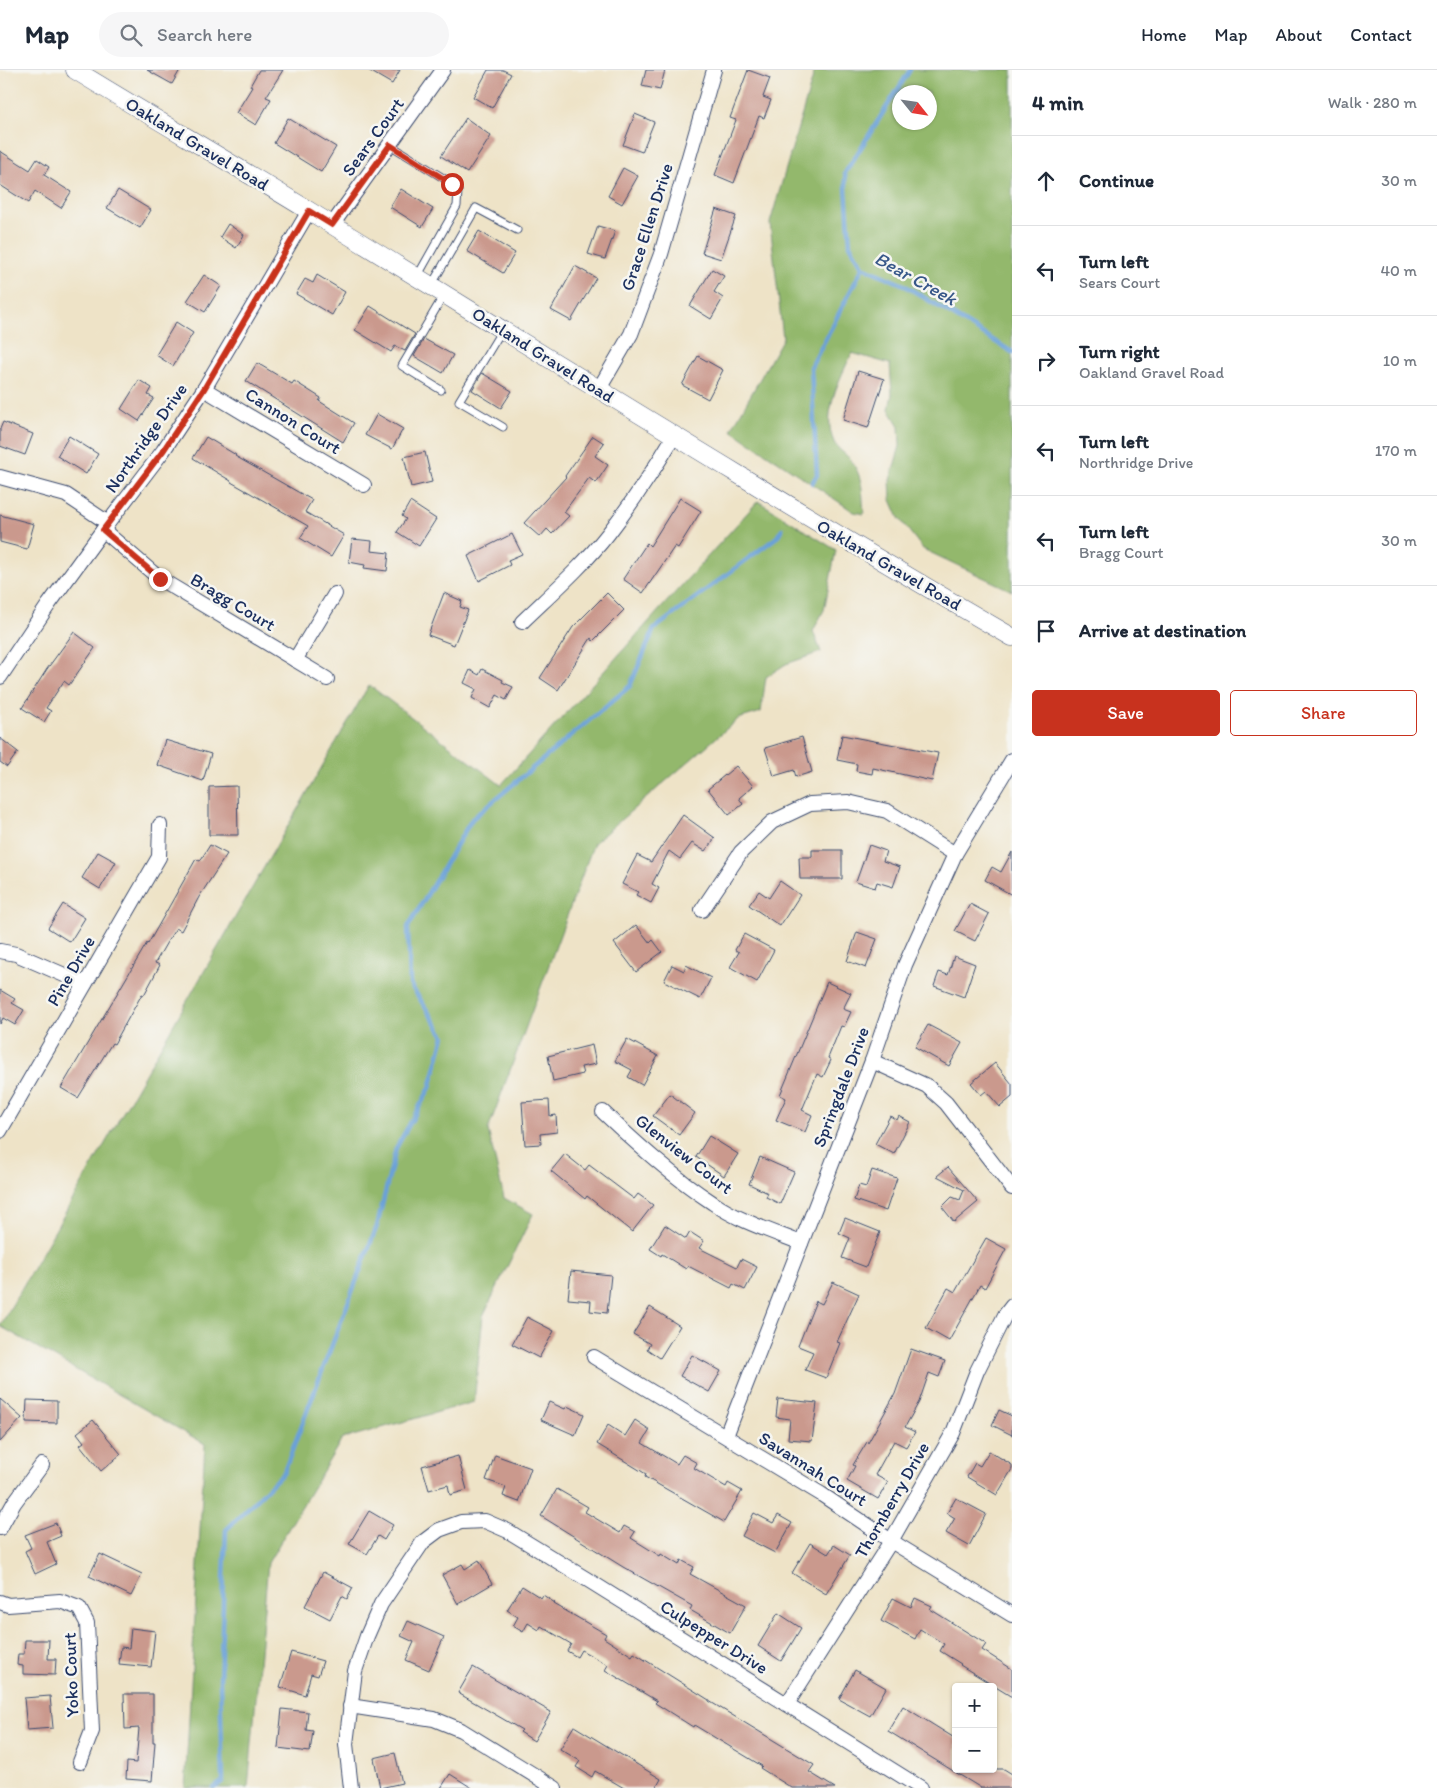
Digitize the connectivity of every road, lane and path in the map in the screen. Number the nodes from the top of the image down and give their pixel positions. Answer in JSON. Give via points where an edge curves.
{"nodes":[{"id":1,"x":75,"y":70,"type":"edge"},
{"id":2,"x":443,"y":70,"type":"edge"},
{"id":3,"x":714,"y":70,"type":"edge"},
{"id":4,"x":93,"y":75,"type":"edge"},
{"id":5,"x":390,"y":145,"type":"junction"},
{"id":6,"x":309,"y":211,"type":"junction"},
{"id":7,"x":332,"y":225,"type":"junction"},
{"id":8,"x":517,"y":230,"type":"dead end"},
{"id":9,"x":430,"y":286,"type":"junction"},
{"id":10,"x":502,"y":330,"type":"junction"},
{"id":11,"x":204,"y":389,"type":"junction"},
{"id":12,"x":599,"y":389,"type":"junction"},
{"id":13,"x":441,"y":390,"type":"dead end"},
{"id":14,"x":503,"y":427,"type":"dead end"},
{"id":15,"x":674,"y":436,"type":"junction"},
{"id":16,"x":0,"y":477,"type":"edge"},
{"id":17,"x":364,"y":485,"type":"dead end"},
{"id":18,"x":106,"y":526,"type":"junction"},
{"id":19,"x":335,"y":594,"type":"dead end"},
{"id":20,"x":522,"y":622,"type":"dead end"},
{"id":21,"x":1012,"y":637,"type":"edge"},
{"id":22,"x":295,"y":660,"type":"junction"},
{"id":23,"x":0,"y":677,"type":"edge"},
{"id":24,"x":327,"y":679,"type":"dead end"},
{"id":25,"x":1012,"y":760,"type":"edge"},
{"id":26,"x":160,"y":825,"type":"dead end"},
{"id":27,"x":956,"y":854,"type":"junction"},
{"id":28,"x":702,"y":910,"type":"dead end"},
{"id":29,"x":0,"y":951,"type":"edge"},
{"id":30,"x":85,"y":984,"type":"junction"},
{"id":31,"x":872,"y":1062,"type":"junction"},
{"id":32,"x":603,"y":1112,"type":"dead end"},
{"id":33,"x":0,"y":1131,"type":"edge"},
{"id":34,"x":1012,"y":1188,"type":"edge"},
{"id":35,"x":801,"y":1242,"type":"junction"},
{"id":36,"x":1012,"y":1306,"type":"edge"},
{"id":37,"x":594,"y":1357,"type":"dead end"},
{"id":38,"x":726,"y":1436,"type":"junction"},
{"id":39,"x":42,"y":1465,"type":"dead end"},
{"id":40,"x":0,"y":1528,"type":"edge"},
{"id":41,"x":891,"y":1541,"type":"junction"},
{"id":42,"x":0,"y":1602,"type":"edge"},
{"id":43,"x":1012,"y":1615,"type":"edge"},
{"id":44,"x":787,"y":1704,"type":"junction"},
{"id":45,"x":350,"y":1706,"type":"junction"},
{"id":46,"x":80,"y":1762,"type":"dead end"},
{"id":47,"x":351,"y":1788,"type":"edge"},
{"id":48,"x":555,"y":1788,"type":"edge"},
{"id":49,"x":921,"y":1788,"type":"edge"}],
"edges":[{"from":1,"to":4,"type":"street","name":"Oakland Gravel Road"},
{"from":2,"to":5,"type":"street","name":"Sears Court"},
{"from":3,"to":12,"type":"street","name":"Grace Ellen Drive","via":[[661,254],[631,334]]},
{"from":4,"to":6,"type":"street","name":"Oakland Gravel Road"},
{"from":5,"to":7,"type":"street","name":"Sears Court"},
{"from":5,"to":9,"type":"lane","via":[[458,191]]},
{"from":6,"to":7,"type":"street","name":"Oakland Gravel Road"},
{"from":6,"to":11,"type":"street","name":"Northridge Drive"},
{"from":7,"to":9,"type":"street","name":"Oakland Gravel Road"},
{"from":8,"to":9,"type":"lane","via":[[476,208]]},
{"from":9,"to":10,"type":"street","name":"Oakland Gravel Road"},
{"from":9,"to":13,"type":"lane","via":[[402,366]]},
{"from":10,"to":12,"type":"street","name":"Oakland Gravel Road"},
{"from":10,"to":14,"type":"lane","via":[[459,401]]},
{"from":11,"to":17,"type":"street","name":"Cannon Court"},
{"from":11,"to":18,"type":"street","name":"Northridge Drive","via":[[163,451]]},
{"from":12,"to":15,"type":"street","name":"Oakland Gravel Road"},
{"from":15,"to":20,"type":"street","via":[[607,536]]},
{"from":15,"to":21,"type":"street","name":"Oakland Gravel Road"},
{"from":16,"to":18,"type":"street","name":"Bragg Court","via":[[66,495]]},
{"from":18,"to":22,"type":"street","name":"Bragg Court","via":[[160,579]]},
{"from":18,"to":23,"type":"street","name":"Northridge Drive","via":[[48,604]]},
{"from":19,"to":22,"type":"street"},
{"from":22,"to":24,"type":"street","name":"Bragg Court"},
{"from":25,"to":27,"type":"street","name":"Springdale Drive"},
{"from":26,"to":30,"type":"street","name":"Pine Drive","via":[[159,857]]},
{"from":27,"to":28,"type":"street","via":[[887,811],[848,802],[810,804],[772,822],[741,852]]},
{"from":27,"to":31,"type":"street","name":"Springdale Drive","via":[[905,964]]},
{"from":29,"to":30,"type":"street","via":[[16,954]]},
{"from":30,"to":33,"type":"street","name":"Pine Drive"},
{"from":31,"to":34,"type":"street","via":[[927,1086],[946,1103]]},
{"from":31,"to":35,"type":"street","name":"Springdale Drive"},
{"from":32,"to":35,"type":"street","name":"Glenview Court","via":[[713,1204]]},
{"from":35,"to":38,"type":"street","name":"Springdale Drive"},
{"from":36,"to":41,"type":"street","name":"Thornberry Drive","via":[[977,1371],[953,1433]]},
{"from":37,"to":38,"type":"street","name":"Savannah Court"},
{"from":38,"to":41,"type":"street","name":"Savannah Court"},
{"from":39,"to":40,"type":"street"},
{"from":41,"to":43,"type":"street","name":"Savannah Court"},
{"from":41,"to":44,"type":"street","name":"Thornberry Drive"},
{"from":42,"to":46,"type":"street","name":"Yoko Court","via":[[8,1605],[60,1601],[79,1608],[88,1623],[92,1731]]},
{"from":44,"to":45,"type":"street","name":"Culpepper Drive","via":[[508,1531],[485,1521],[461,1522],[439,1530],[423,1542],[381,1604],[355,1671]]},
{"from":44,"to":49,"type":"street","name":"Culpepper Drive"},
{"from":45,"to":47,"type":"street","via":[[346,1744]]},
{"from":45,"to":48,"type":"street","via":[[434,1719],[461,1730]]}]}
